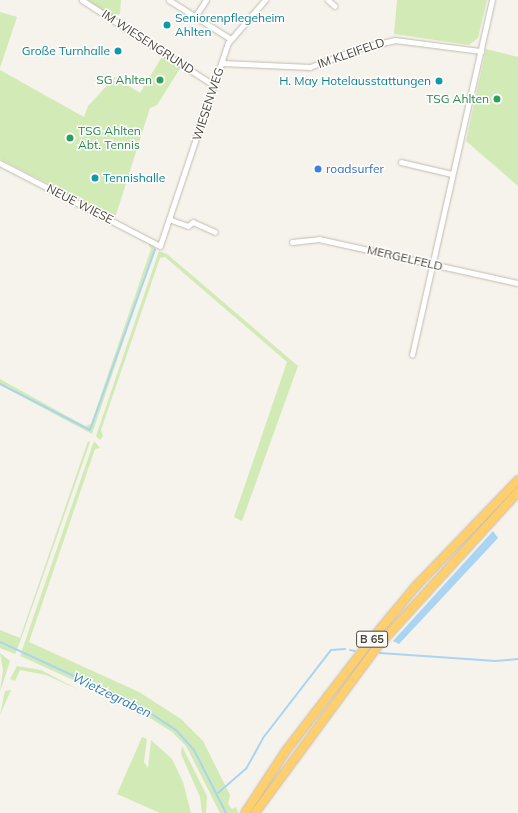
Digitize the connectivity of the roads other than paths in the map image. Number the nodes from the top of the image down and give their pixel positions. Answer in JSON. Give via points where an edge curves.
{"nodes":[{"id":1,"x":82,"y":0,"type":"edge"},
{"id":2,"x":169,"y":0,"type":"edge"},
{"id":3,"x":206,"y":0,"type":"edge"},
{"id":4,"x":265,"y":0,"type":"edge"},
{"id":5,"x":328,"y":0,"type":"edge"},
{"id":6,"x":492,"y":0,"type":"edge"},
{"id":7,"x":335,"y":6,"type":"dead end"},
{"id":8,"x":195,"y":17,"type":"junction"},
{"id":9,"x":231,"y":39,"type":"junction"},
{"id":10,"x":480,"y":51,"type":"junction"},
{"id":11,"x":222,"y":63,"type":"junction"},
{"id":12,"x":214,"y":85,"type":"junction"},
{"id":13,"x":401,"y":162,"type":"dead end"},
{"id":14,"x":0,"y":163,"type":"edge"},
{"id":15,"x":452,"y":174,"type":"junction"},
{"id":16,"x":169,"y":219,"type":"junction"},
{"id":17,"x":215,"y":232,"type":"dead end"},
{"id":18,"x":292,"y":242,"type":"dead end"},
{"id":19,"x":160,"y":246,"type":"joint"},
{"id":20,"x":432,"y":265,"type":"junction"},
{"id":21,"x":518,"y":283,"type":"edge"},
{"id":22,"x":412,"y":355,"type":"dead end"},
{"id":23,"x":518,"y":480,"type":"edge"},
{"id":24,"x":518,"y":492,"type":"edge"},
{"id":25,"x":245,"y":813,"type":"edge"},
{"id":26,"x":255,"y":813,"type":"edge"}],
"edges":[{"from":1,"to":12,"type":"street","name":"IM WIESENGRUND"},
{"from":2,"to":8,"type":"street"},
{"from":3,"to":8,"type":"street"},
{"from":4,"to":9,"type":"street","name":"WIESENWEG"},
{"from":5,"to":7,"type":"street"},
{"from":6,"to":10,"type":"street"},
{"from":8,"to":9,"type":"street"},
{"from":9,"to":11,"type":"street","name":"WIESENWEG"},
{"from":10,"to":11,"type":"street","name":"IM KLEIFELD","via":[[395,40],[363,47],[310,67]]},
{"from":10,"to":15,"type":"street"},
{"from":11,"to":12,"type":"street","name":"WIESENWEG"},
{"from":12,"to":16,"type":"street","name":"WIESENWEG"},
{"from":13,"to":15,"type":"street"},
{"from":14,"to":19,"type":"street","name":"NEUE WIESE"},
{"from":15,"to":20,"type":"street"},
{"from":16,"to":17,"type":"street","via":[[188,226],[193,222]]},
{"from":16,"to":19,"type":"street","name":"WIESENWEG"},
{"from":18,"to":20,"type":"street","name":"MERGELFELD","via":[[320,239]]},
{"from":20,"to":21,"type":"street","name":"MERGELFELD"},
{"from":20,"to":22,"type":"street"},
{"from":23,"to":25,"type":"highway","number":"B 65","via":[[416,586],[371,640],[298,735]]},
{"from":24,"to":26,"type":"highway","number":"B 65","via":[[376,648],[296,752]]}]}
